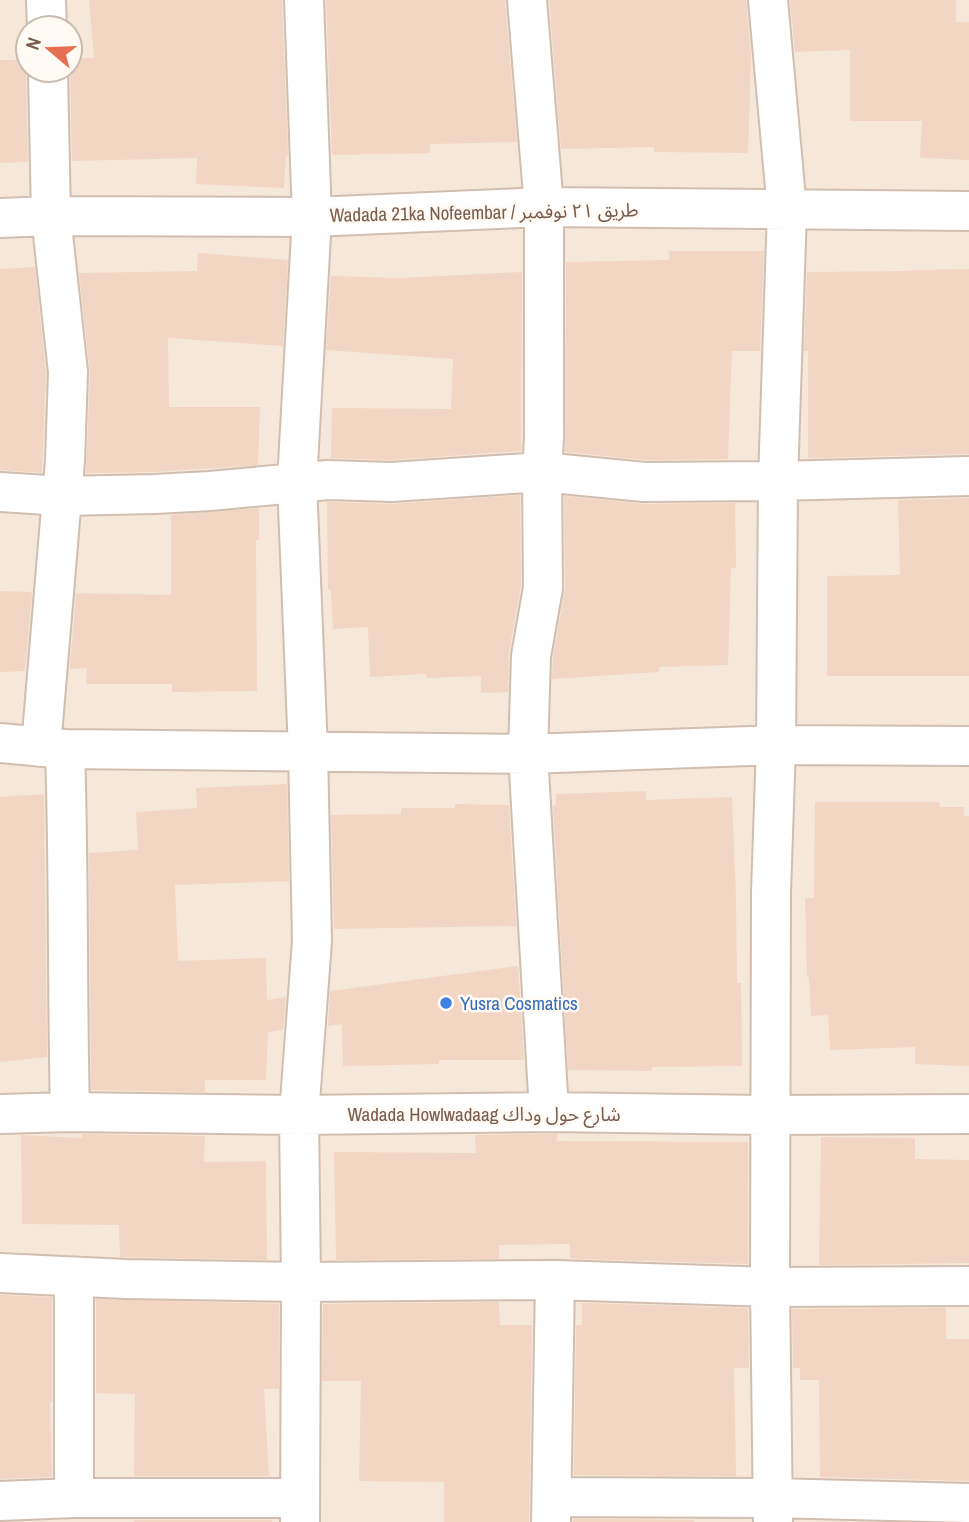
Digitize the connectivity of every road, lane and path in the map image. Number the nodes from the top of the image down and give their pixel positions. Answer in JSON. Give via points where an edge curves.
{"nodes":[{"id":1,"x":304,"y":0,"type":"edge"},
{"id":2,"x":527,"y":0,"type":"edge"},
{"id":3,"x":768,"y":0,"type":"edge"},
{"id":4,"x":48,"y":84,"type":"edge"},
{"id":5,"x":544,"y":207,"type":"junction"},
{"id":6,"x":788,"y":210,"type":"junction"},
{"id":7,"x":969,"y":211,"type":"edge"},
{"id":8,"x":51,"y":216,"type":"junction"},
{"id":9,"x":312,"y":217,"type":"junction"},
{"id":10,"x":0,"y":218,"type":"edge"},
{"id":11,"x":542,"y":472,"type":"junction"},
{"id":12,"x":969,"y":476,"type":"edge"},
{"id":13,"x":778,"y":481,"type":"junction"},
{"id":14,"x":297,"y":482,"type":"junction"},
{"id":15,"x":0,"y":492,"type":"edge"},
{"id":16,"x":62,"y":496,"type":"junction"},
{"id":17,"x":0,"y":743,"type":"edge"},
{"id":18,"x":776,"y":745,"type":"junction"},
{"id":19,"x":969,"y":746,"type":"edge"},
{"id":20,"x":53,"y":748,"type":"junction"},
{"id":21,"x":308,"y":751,"type":"junction"},
{"id":22,"x":528,"y":754,"type":"junction"},
{"id":23,"x":70,"y":1112,"type":"junction"},
{"id":24,"x":549,"y":1112,"type":"junction"},
{"id":25,"x":0,"y":1114,"type":"edge"},
{"id":26,"x":969,"y":1114,"type":"edge"},
{"id":27,"x":299,"y":1115,"type":"junction"},
{"id":28,"x":769,"y":1115,"type":"junction"},
{"id":29,"x":0,"y":1273,"type":"edge"},
{"id":30,"x":74,"y":1277,"type":"junction"},
{"id":31,"x":555,"y":1280,"type":"junction"},
{"id":32,"x":301,"y":1282,"type":"junction"},
{"id":33,"x":969,"y":1286,"type":"edge"},
{"id":34,"x":770,"y":1287,"type":"junction"},
{"id":35,"x":74,"y":1498,"type":"junction"},
{"id":36,"x":0,"y":1501,"type":"edge"},
{"id":37,"x":969,"y":1503,"type":"edge"},
{"id":38,"x":300,"y":1510,"type":"edge"},
{"id":39,"x":552,"y":1510,"type":"edge"},
{"id":40,"x":772,"y":1510,"type":"edge"}],
"edges":[{"from":1,"to":9,"type":"street"},
{"from":2,"to":5,"type":"street"},
{"from":3,"to":6,"type":"street"},
{"from":4,"to":8,"type":"street"},
{"from":5,"to":6,"type":"street","name":"Wadada 21ka Nofeembar / طريق ٢١ نوفمبر"},
{"from":5,"to":9,"type":"street","name":"Wadada 21ka Nofeembar / طريق ٢١ نوفمبر"},
{"from":5,"to":11,"type":"street"},
{"from":6,"to":7,"type":"street","name":"Wadada 21ka Nofeembar / طريق ٢١ نوفمبر"},
{"from":6,"to":13,"type":"street"},
{"from":8,"to":9,"type":"street","name":"Wadada 21ka Nofeembar / طريق ٢١ نوفمبر"},
{"from":8,"to":10,"type":"street","name":"Wadada 21ka Nofeembar / طريق ٢١ نوفمبر"},
{"from":8,"to":16,"type":"street","via":[[68,372]]},
{"from":9,"to":14,"type":"street"},
{"from":11,"to":13,"type":"street","via":[[645,482]]},
{"from":11,"to":14,"type":"street","via":[[391,482]]},
{"from":11,"to":22,"type":"street","via":[[543,588],[531,656]]},
{"from":12,"to":13,"type":"street"},
{"from":13,"to":18,"type":"street"},
{"from":14,"to":16,"type":"street"},
{"from":14,"to":21,"type":"street"},
{"from":15,"to":16,"type":"street"},
{"from":16,"to":20,"type":"street"},
{"from":17,"to":20,"type":"street"},
{"from":18,"to":19,"type":"street"},
{"from":18,"to":22,"type":"street"},
{"from":18,"to":28,"type":"street"},
{"from":20,"to":21,"type":"street"},
{"from":20,"to":23,"type":"street","via":[[68,847]]},
{"from":21,"to":22,"type":"street"},
{"from":21,"to":27,"type":"street","via":[[312,941]]},
{"from":22,"to":24,"type":"street"},
{"from":23,"to":25,"type":"street","name":"Wadada Howlwadaag شارع حول وداك"},
{"from":23,"to":27,"type":"street","name":"Wadada Howlwadaag شارع حول وداك"},
{"from":24,"to":27,"type":"street","name":"Wadada Howlwadaag شارع حول وداك"},
{"from":24,"to":28,"type":"street","name":"Wadada Howlwadaag شارع حول وداك"},
{"from":26,"to":28,"type":"street","name":"Wadada Howlwadaag شارع حول وداك"},
{"from":27,"to":32,"type":"street"},
{"from":28,"to":34,"type":"street"},
{"from":29,"to":30,"type":"street"},
{"from":30,"to":32,"type":"street"},
{"from":30,"to":35,"type":"street"},
{"from":31,"to":32,"type":"street"},
{"from":31,"to":34,"type":"street"},
{"from":31,"to":39,"type":"street"},
{"from":32,"to":38,"type":"street"},
{"from":33,"to":34,"type":"street"},
{"from":34,"to":40,"type":"street"},
{"from":35,"to":36,"type":"street"},
{"from":35,"to":38,"type":"street"},
{"from":37,"to":40,"type":"street"},
{"from":39,"to":40,"type":"street"}]}
